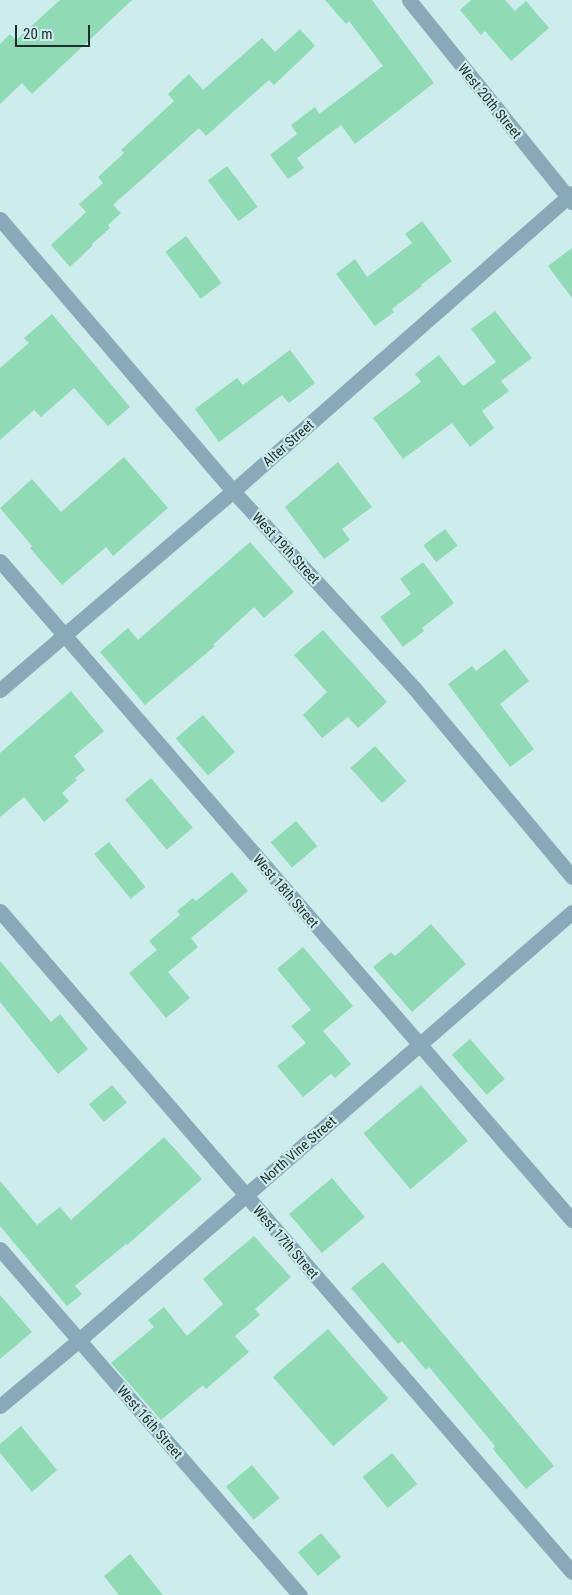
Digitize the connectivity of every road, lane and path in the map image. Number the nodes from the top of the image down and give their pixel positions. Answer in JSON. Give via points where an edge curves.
{"nodes":[{"id":1,"x":409,"y":0,"type":"edge"},
{"id":2,"x":570,"y":197,"type":"edge"},
{"id":3,"x":0,"y":219,"type":"edge"},
{"id":4,"x":233,"y":491,"type":"junction"},
{"id":5,"x":0,"y":561,"type":"edge"},
{"id":6,"x":64,"y":634,"type":"junction"},
{"id":7,"x":0,"y":690,"type":"edge"},
{"id":8,"x":572,"y":877,"type":"edge"},
{"id":9,"x":0,"y":911,"type":"edge"},
{"id":10,"x":572,"y":912,"type":"edge"},
{"id":11,"x":420,"y":1045,"type":"junction"},
{"id":12,"x":246,"y":1195,"type":"junction"},
{"id":13,"x":572,"y":1220,"type":"edge"},
{"id":14,"x":0,"y":1249,"type":"edge"},
{"id":15,"x":79,"y":1340,"type":"junction"},
{"id":16,"x":0,"y":1406,"type":"edge"},
{"id":17,"x":572,"y":1572,"type":"edge"},
{"id":18,"x":300,"y":1595,"type":"edge"}],
"edges":[{"from":1,"to":2,"type":"street","name":"West 20th Street"},
{"from":2,"to":4,"type":"street","name":"Alter Street"},
{"from":3,"to":4,"type":"street","name":"West 19th Street"},
{"from":4,"to":6,"type":"street","name":"Alter Street"},
{"from":4,"to":8,"type":"street","name":"West 19th Street","via":[[415,689]]},
{"from":5,"to":6,"type":"street","name":"West 18th Street"},
{"from":6,"to":7,"type":"street","name":"Alter Street"},
{"from":6,"to":11,"type":"street","name":"West 18th Street"},
{"from":9,"to":12,"type":"street","name":"West 17th Street"},
{"from":10,"to":11,"type":"street","name":"North Vine Street"},
{"from":11,"to":12,"type":"street","name":"North Vine Street"},
{"from":11,"to":13,"type":"street","name":"West 18th Street"},
{"from":12,"to":15,"type":"street","name":"North Vine Street"},
{"from":12,"to":17,"type":"street","name":"West 17th Street"},
{"from":14,"to":15,"type":"street","name":"West 16th Street"},
{"from":15,"to":16,"type":"street","name":"North Vine Street"},
{"from":15,"to":18,"type":"street","name":"West 16th Street"}]}
